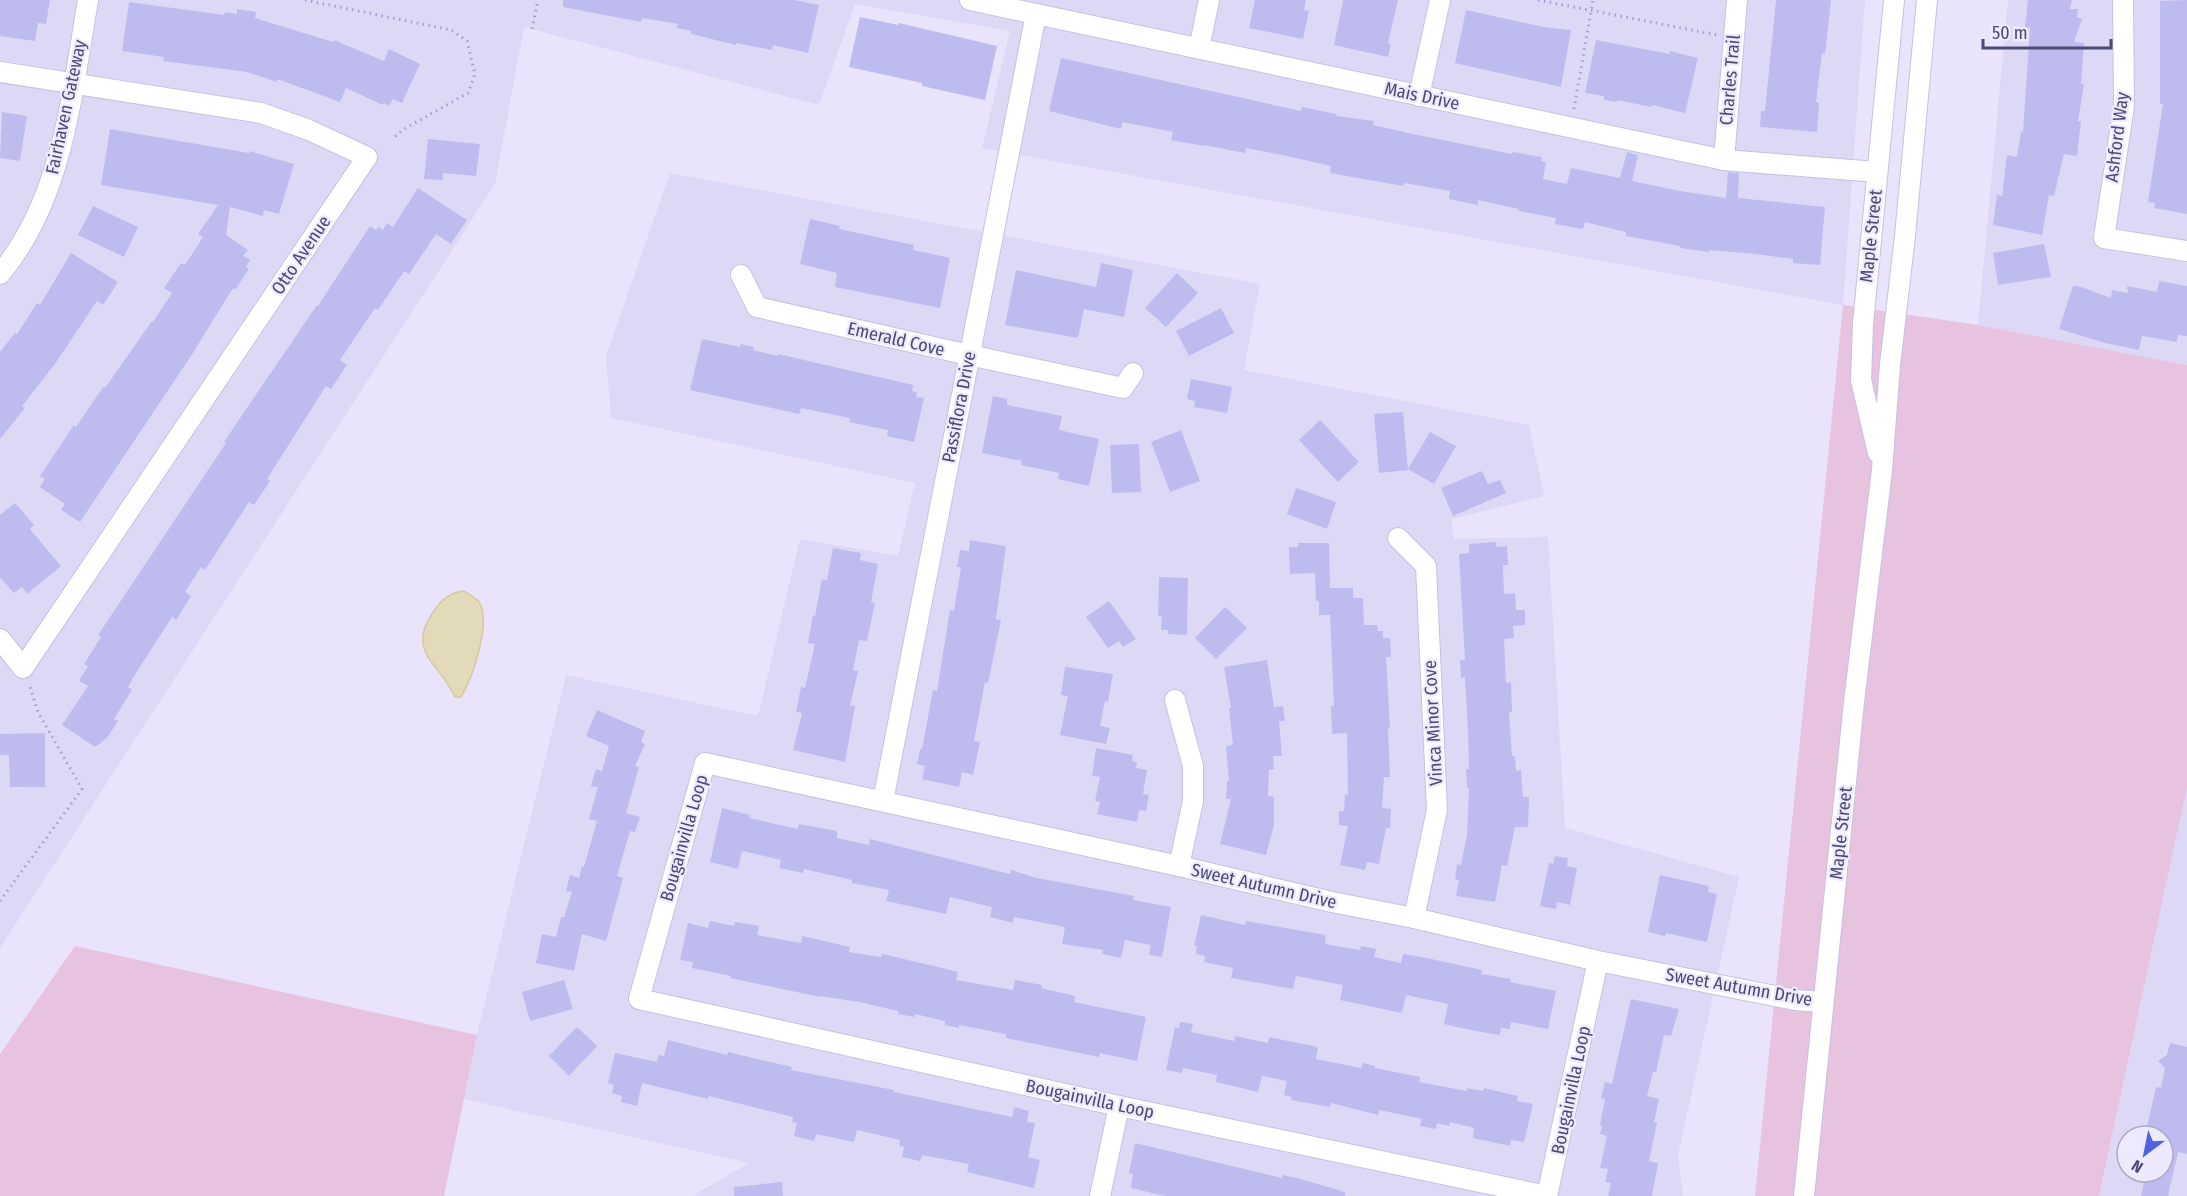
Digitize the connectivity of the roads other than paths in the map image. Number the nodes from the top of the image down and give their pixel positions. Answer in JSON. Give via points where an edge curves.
{"nodes":[{"id":1,"x":87,"y":0,"type":"edge"},
{"id":2,"x":970,"y":0,"type":"edge"},
{"id":3,"x":1209,"y":0,"type":"edge"},
{"id":4,"x":1440,"y":0,"type":"edge"},
{"id":5,"x":1737,"y":0,"type":"edge"},
{"id":6,"x":1894,"y":0,"type":"edge"},
{"id":7,"x":1927,"y":0,"type":"edge"},
{"id":8,"x":2122,"y":0,"type":"edge"},
{"id":9,"x":1036,"y":14,"type":"junction"},
{"id":10,"x":1199,"y":49,"type":"junction"},
{"id":11,"x":0,"y":72,"type":"edge"},
{"id":12,"x":74,"y":84,"type":"junction"},
{"id":13,"x":1419,"y":96,"type":"junction"},
{"id":14,"x":1724,"y":160,"type":"junction"},
{"id":15,"x":1878,"y":172,"type":"junction"},
{"id":16,"x":2187,"y":251,"type":"edge"},
{"id":17,"x":0,"y":274,"type":"edge"},
{"id":18,"x":741,"y":275,"type":"dead end"},
{"id":19,"x":969,"y":355,"type":"junction"},
{"id":20,"x":1133,"y":373,"type":"dead end"},
{"id":21,"x":1882,"y":470,"type":"junction"},
{"id":22,"x":1398,"y":538,"type":"dead end"},
{"id":23,"x":0,"y":639,"type":"edge"},
{"id":24,"x":1175,"y":700,"type":"dead end"},
{"id":25,"x":705,"y":763,"type":"joint"},
{"id":26,"x":883,"y":801,"type":"junction"},
{"id":27,"x":1179,"y":866,"type":"junction"},
{"id":28,"x":1414,"y":918,"type":"junction"},
{"id":29,"x":1598,"y":961,"type":"junction"},
{"id":30,"x":1823,"y":1002,"type":"junction"},
{"id":31,"x":1119,"y":1106,"type":"junction"},
{"id":32,"x":1100,"y":1196,"type":"edge"},
{"id":33,"x":1804,"y":1196,"type":"edge"}],
"edges":[{"from":1,"to":12,"type":"street","name":"Fairhaven Gateway"},
{"from":2,"to":9,"type":"street","name":"Mais Drive"},
{"from":3,"to":10,"type":"street"},
{"from":4,"to":13,"type":"street"},
{"from":5,"to":14,"type":"street","name":"Charles Trail"},
{"from":6,"to":15,"type":"street","name":"Maple Street"},
{"from":7,"to":21,"type":"street","name":"Maple Street"},
{"from":8,"to":16,"type":"street","name":"Ashford Way","via":[[2124,106],[2104,237]]},
{"from":9,"to":10,"type":"street","name":"Mais Drive"},
{"from":9,"to":19,"type":"street","name":"Passiflora Drive"},
{"from":10,"to":13,"type":"street","name":"Mais Drive"},
{"from":11,"to":12,"type":"street","name":"Otto Avenue"},
{"from":12,"to":17,"type":"street","name":"Fairhaven Gateway","via":[[56,167],[29,232]]},
{"from":12,"to":23,"type":"street","name":"Otto Avenue","via":[[261,113],[367,157],[23,668]]},
{"from":13,"to":14,"type":"street","name":"Mais Drive"},
{"from":14,"to":15,"type":"street","name":"Mais Drive"},
{"from":15,"to":21,"type":"street","name":"Maple Street","via":[[1861,380]]},
{"from":18,"to":19,"type":"street","name":"Emerald Cove","via":[[758,307]]},
{"from":19,"to":20,"type":"street","name":"Emerald Cove","via":[[1124,388]]},
{"from":19,"to":26,"type":"street","name":"Passiflora Drive"},
{"from":21,"to":30,"type":"street","name":"Maple Street"},
{"from":22,"to":28,"type":"street","name":"Vinca Minor Cove","via":[[1426,566],[1437,810]]},
{"from":24,"to":27,"type":"street","via":[[1193,766],[1193,801]]},
{"from":25,"to":26,"type":"street","name":"Sweet Autumn Drive"},
{"from":25,"to":31,"type":"street","name":"Bougainvilla Loop","via":[[639,999]]},
{"from":26,"to":27,"type":"street","name":"Sweet Autumn Drive"},
{"from":27,"to":28,"type":"street","name":"Sweet Autumn Drive"},
{"from":28,"to":29,"type":"street","name":"Sweet Autumn Drive"},
{"from":29,"to":30,"type":"street","name":"Sweet Autumn Drive"},
{"from":29,"to":31,"type":"street","name":"Bougainvilla Loop","via":[[1548,1196]]},
{"from":30,"to":33,"type":"street","name":"Maple Street"},
{"from":31,"to":32,"type":"street"}]}
